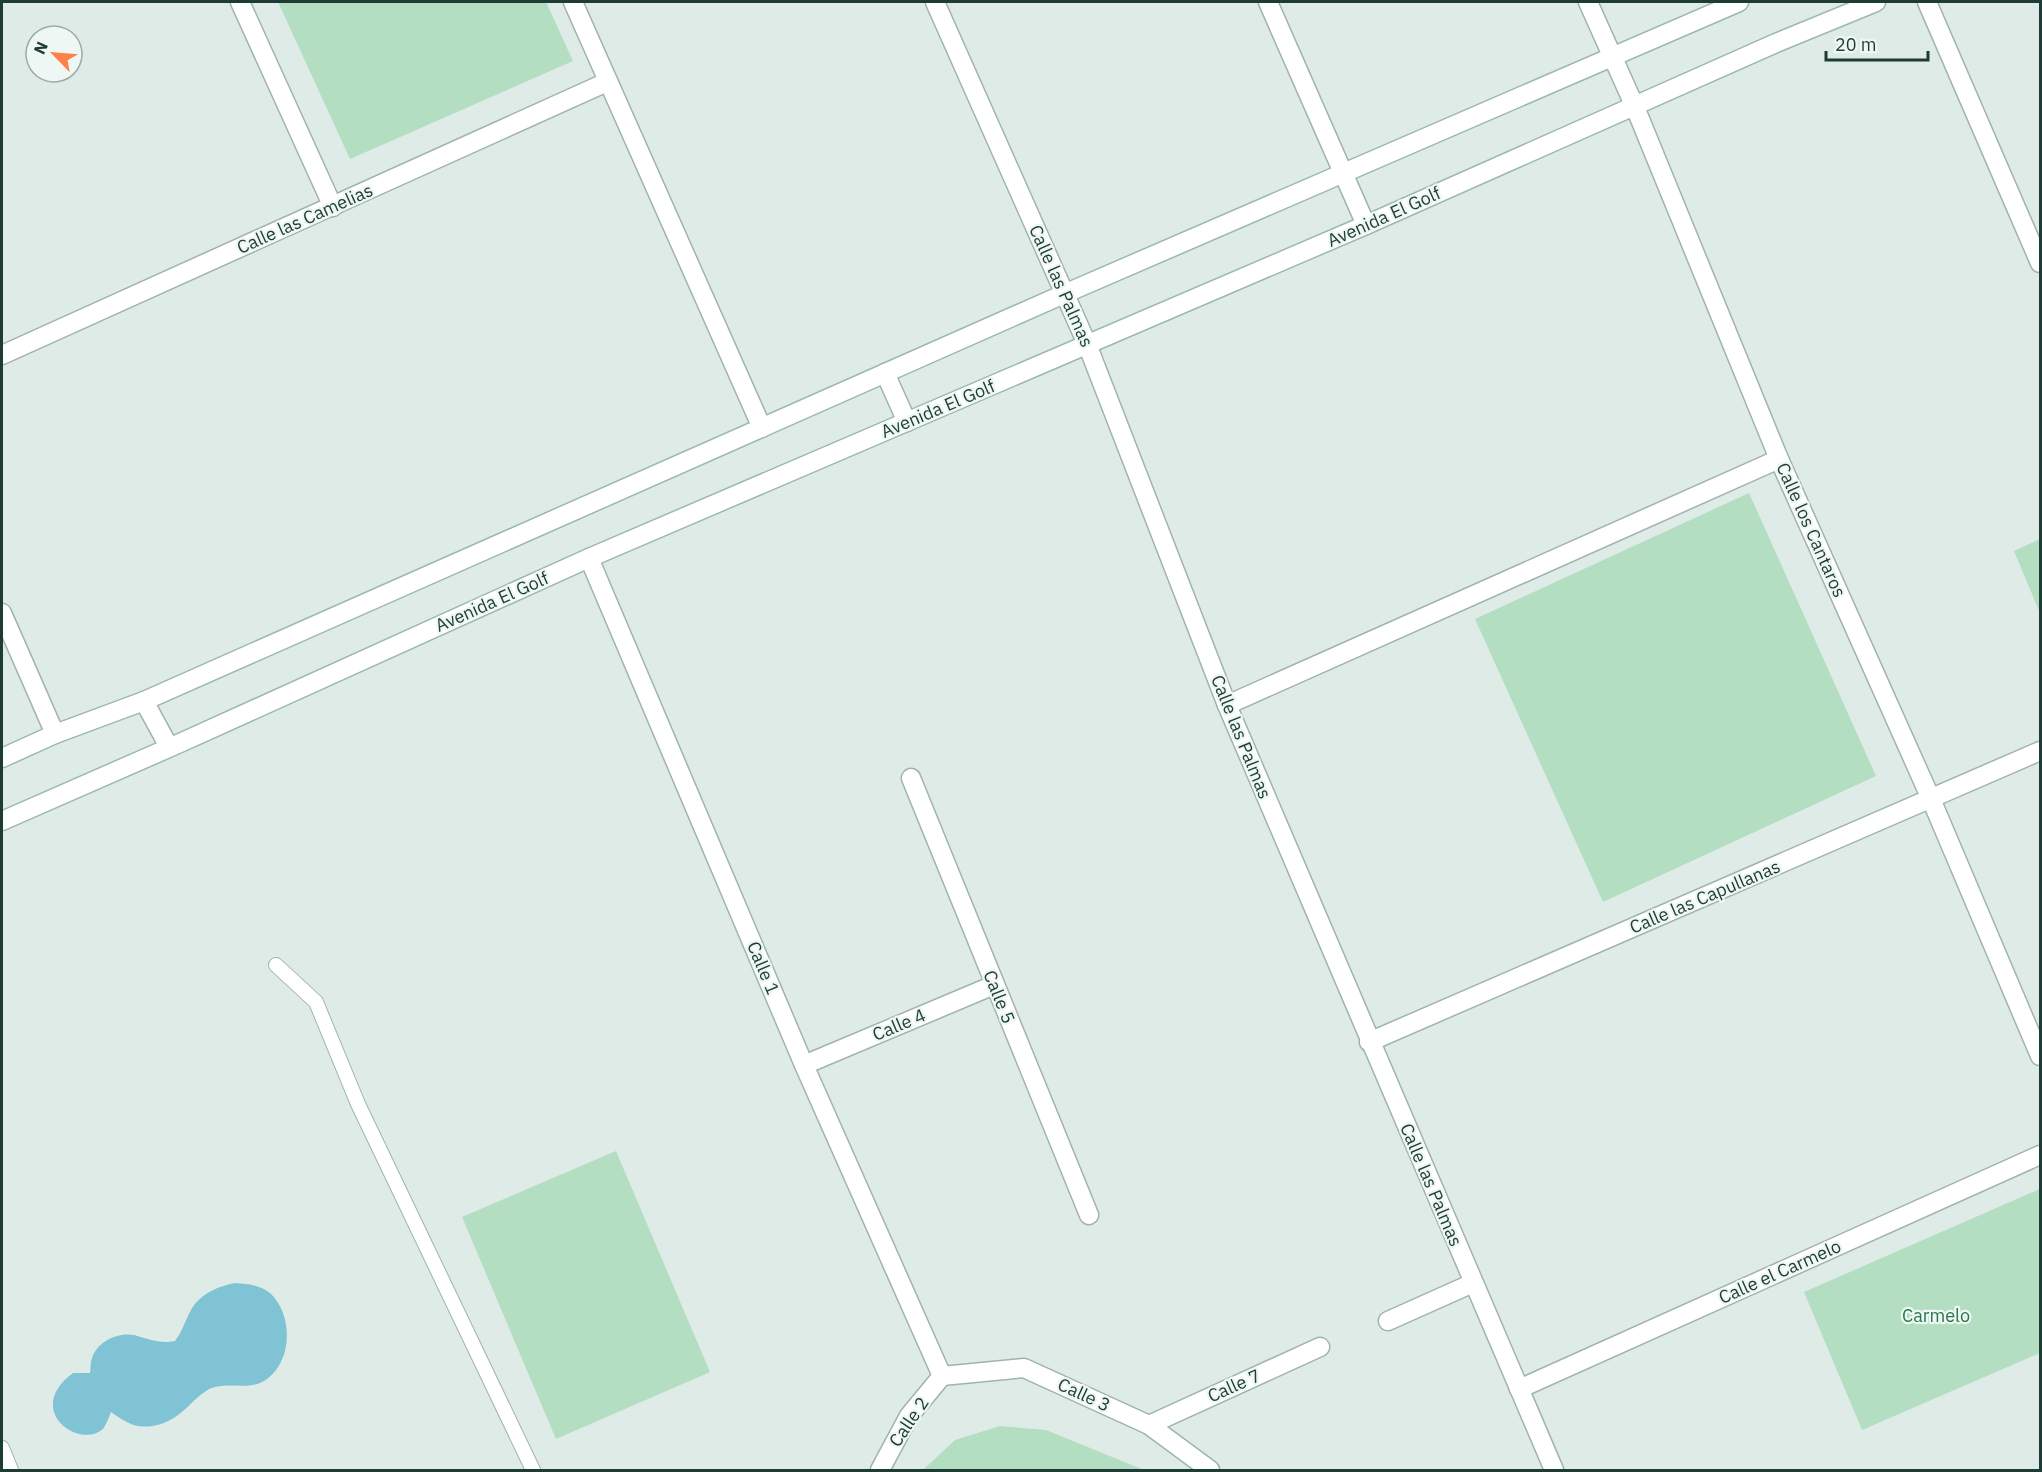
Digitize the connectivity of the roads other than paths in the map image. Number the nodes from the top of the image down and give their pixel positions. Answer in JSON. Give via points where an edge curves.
{"nodes":[{"id":1,"x":240,"y":2,"type":"edge"},
{"id":2,"x":573,"y":2,"type":"edge"},
{"id":3,"x":935,"y":2,"type":"edge"},
{"id":4,"x":1268,"y":2,"type":"edge"},
{"id":5,"x":1588,"y":2,"type":"edge"},
{"id":6,"x":1739,"y":2,"type":"edge"},
{"id":7,"x":1876,"y":2,"type":"edge"},
{"id":8,"x":1927,"y":2,"type":"edge"},
{"id":9,"x":1612,"y":57,"type":"junction"},
{"id":10,"x":607,"y":82,"type":"junction"},
{"id":11,"x":1635,"y":107,"type":"junction"},
{"id":12,"x":1344,"y":174,"type":"junction"},
{"id":13,"x":333,"y":207,"type":"junction"},
{"id":14,"x":1366,"y":225,"type":"junction"},
{"id":15,"x":2040,"y":263,"type":"edge"},
{"id":16,"x":1064,"y":294,"type":"junction"},
{"id":17,"x":1087,"y":344,"type":"junction"},
{"id":18,"x":2,"y":355,"type":"edge"},
{"id":19,"x":885,"y":373,"type":"junction"},
{"id":20,"x":907,"y":422,"type":"junction"},
{"id":21,"x":762,"y":428,"type":"junction"},
{"id":22,"x":1779,"y":459,"type":"junction"},
{"id":23,"x":589,"y":558,"type":"junction"},
{"id":24,"x":2,"y":613,"type":"edge"},
{"id":25,"x":144,"y":700,"type":"junction"},
{"id":26,"x":1227,"y":705,"type":"junction"},
{"id":27,"x":55,"y":734,"type":"junction"},
{"id":28,"x":169,"y":747,"type":"junction"},
{"id":29,"x":2040,"y":751,"type":"edge"},
{"id":30,"x":2,"y":758,"type":"edge"},
{"id":31,"x":911,"y":778,"type":"dead end"},
{"id":32,"x":1931,"y":800,"type":"junction"},
{"id":33,"x":2,"y":821,"type":"edge"},
{"id":34,"x":276,"y":965,"type":"dead end"},
{"id":35,"x":994,"y":986,"type":"junction"},
{"id":36,"x":1369,"y":1042,"type":"junction"},
{"id":37,"x":2040,"y":1056,"type":"edge"},
{"id":38,"x":804,"y":1065,"type":"junction"},
{"id":39,"x":2040,"y":1155,"type":"edge"},
{"id":40,"x":1089,"y":1215,"type":"dead end"},
{"id":41,"x":1473,"y":1283,"type":"junction"},
{"id":42,"x":1388,"y":1321,"type":"dead end"},
{"id":43,"x":1320,"y":1347,"type":"dead end"},
{"id":44,"x":942,"y":1376,"type":"junction"},
{"id":45,"x":1519,"y":1389,"type":"junction"},
{"id":46,"x":1149,"y":1425,"type":"junction"},
{"id":47,"x":2,"y":1448,"type":"edge"},
{"id":48,"x":11,"y":1470,"type":"edge"},
{"id":49,"x":533,"y":1470,"type":"edge"},
{"id":50,"x":880,"y":1470,"type":"edge"},
{"id":51,"x":1210,"y":1470,"type":"edge"},
{"id":52,"x":1554,"y":1470,"type":"edge"}],
"edges":[{"from":1,"to":13,"type":"street"},
{"from":2,"to":10,"type":"street"},
{"from":3,"to":16,"type":"street","name":"Calle las Palmas"},
{"from":4,"to":12,"type":"street"},
{"from":5,"to":9,"type":"street","name":"Calle los Cantaros"},
{"from":6,"to":9,"type":"street"},
{"from":7,"to":11,"type":"street","name":"Avenida El Golf"},
{"from":8,"to":15,"type":"street"},
{"from":9,"to":11,"type":"street","name":"Calle los Cantaros"},
{"from":9,"to":12,"type":"street"},
{"from":10,"to":13,"type":"street","name":"Calle las Camelias"},
{"from":10,"to":21,"type":"street"},
{"from":11,"to":14,"type":"street","name":"Avenida El Golf"},
{"from":11,"to":22,"type":"street","name":"Calle los Cantaros"},
{"from":12,"to":14,"type":"street"},
{"from":12,"to":16,"type":"street"},
{"from":13,"to":18,"type":"street","name":"Calle las Camelias"},
{"from":14,"to":17,"type":"street","name":"Avenida El Golf"},
{"from":16,"to":17,"type":"street","name":"Calle las Palmas"},
{"from":16,"to":19,"type":"street"},
{"from":17,"to":20,"type":"street","name":"Avenida El Golf"},
{"from":17,"to":26,"type":"street","name":"Calle las Palmas"},
{"from":19,"to":20,"type":"street"},
{"from":19,"to":21,"type":"street"},
{"from":20,"to":23,"type":"street","name":"Avenida El Golf"},
{"from":21,"to":25,"type":"street"},
{"from":22,"to":26,"type":"street"},
{"from":22,"to":32,"type":"street","name":"Calle los Cantaros"},
{"from":23,"to":28,"type":"street","name":"Avenida El Golf"},
{"from":23,"to":38,"type":"street","name":"Calle 1"},
{"from":24,"to":27,"type":"street"},
{"from":25,"to":27,"type":"street"},
{"from":25,"to":28,"type":"street"},
{"from":26,"to":36,"type":"street","name":"Calle las Palmas"},
{"from":27,"to":30,"type":"street"},
{"from":28,"to":33,"type":"street","name":"Avenida El Golf"},
{"from":29,"to":32,"type":"street","name":"Calle las Capullanas"},
{"from":31,"to":35,"type":"street","name":"Calle 5"},
{"from":32,"to":36,"type":"street","name":"Calle las Capullanas"},
{"from":32,"to":37,"type":"street","name":"Calle los Cantaros"},
{"from":34,"to":49,"type":"lane","via":[[316,1002],[358,1104]]},
{"from":35,"to":38,"type":"street","name":"Calle 4"},
{"from":35,"to":40,"type":"street","name":"Calle 5"},
{"from":36,"to":41,"type":"street","name":"Calle las Palmas"},
{"from":38,"to":44,"type":"street","name":"Calle 1"},
{"from":39,"to":45,"type":"street","name":"Calle el Carmelo"},
{"from":41,"to":42,"type":"street"},
{"from":41,"to":45,"type":"street","name":"Calle las Palmas"},
{"from":43,"to":46,"type":"street","name":"Calle 7"},
{"from":44,"to":46,"type":"street","name":"Calle 3","via":[[1024,1368]]},
{"from":44,"to":50,"type":"street","name":"Calle 2","via":[[909,1416]]},
{"from":45,"to":52,"type":"street","name":"Calle las Palmas"},
{"from":46,"to":51,"type":"street","name":"Calle 3"},
{"from":47,"to":48,"type":"lane"}]}
